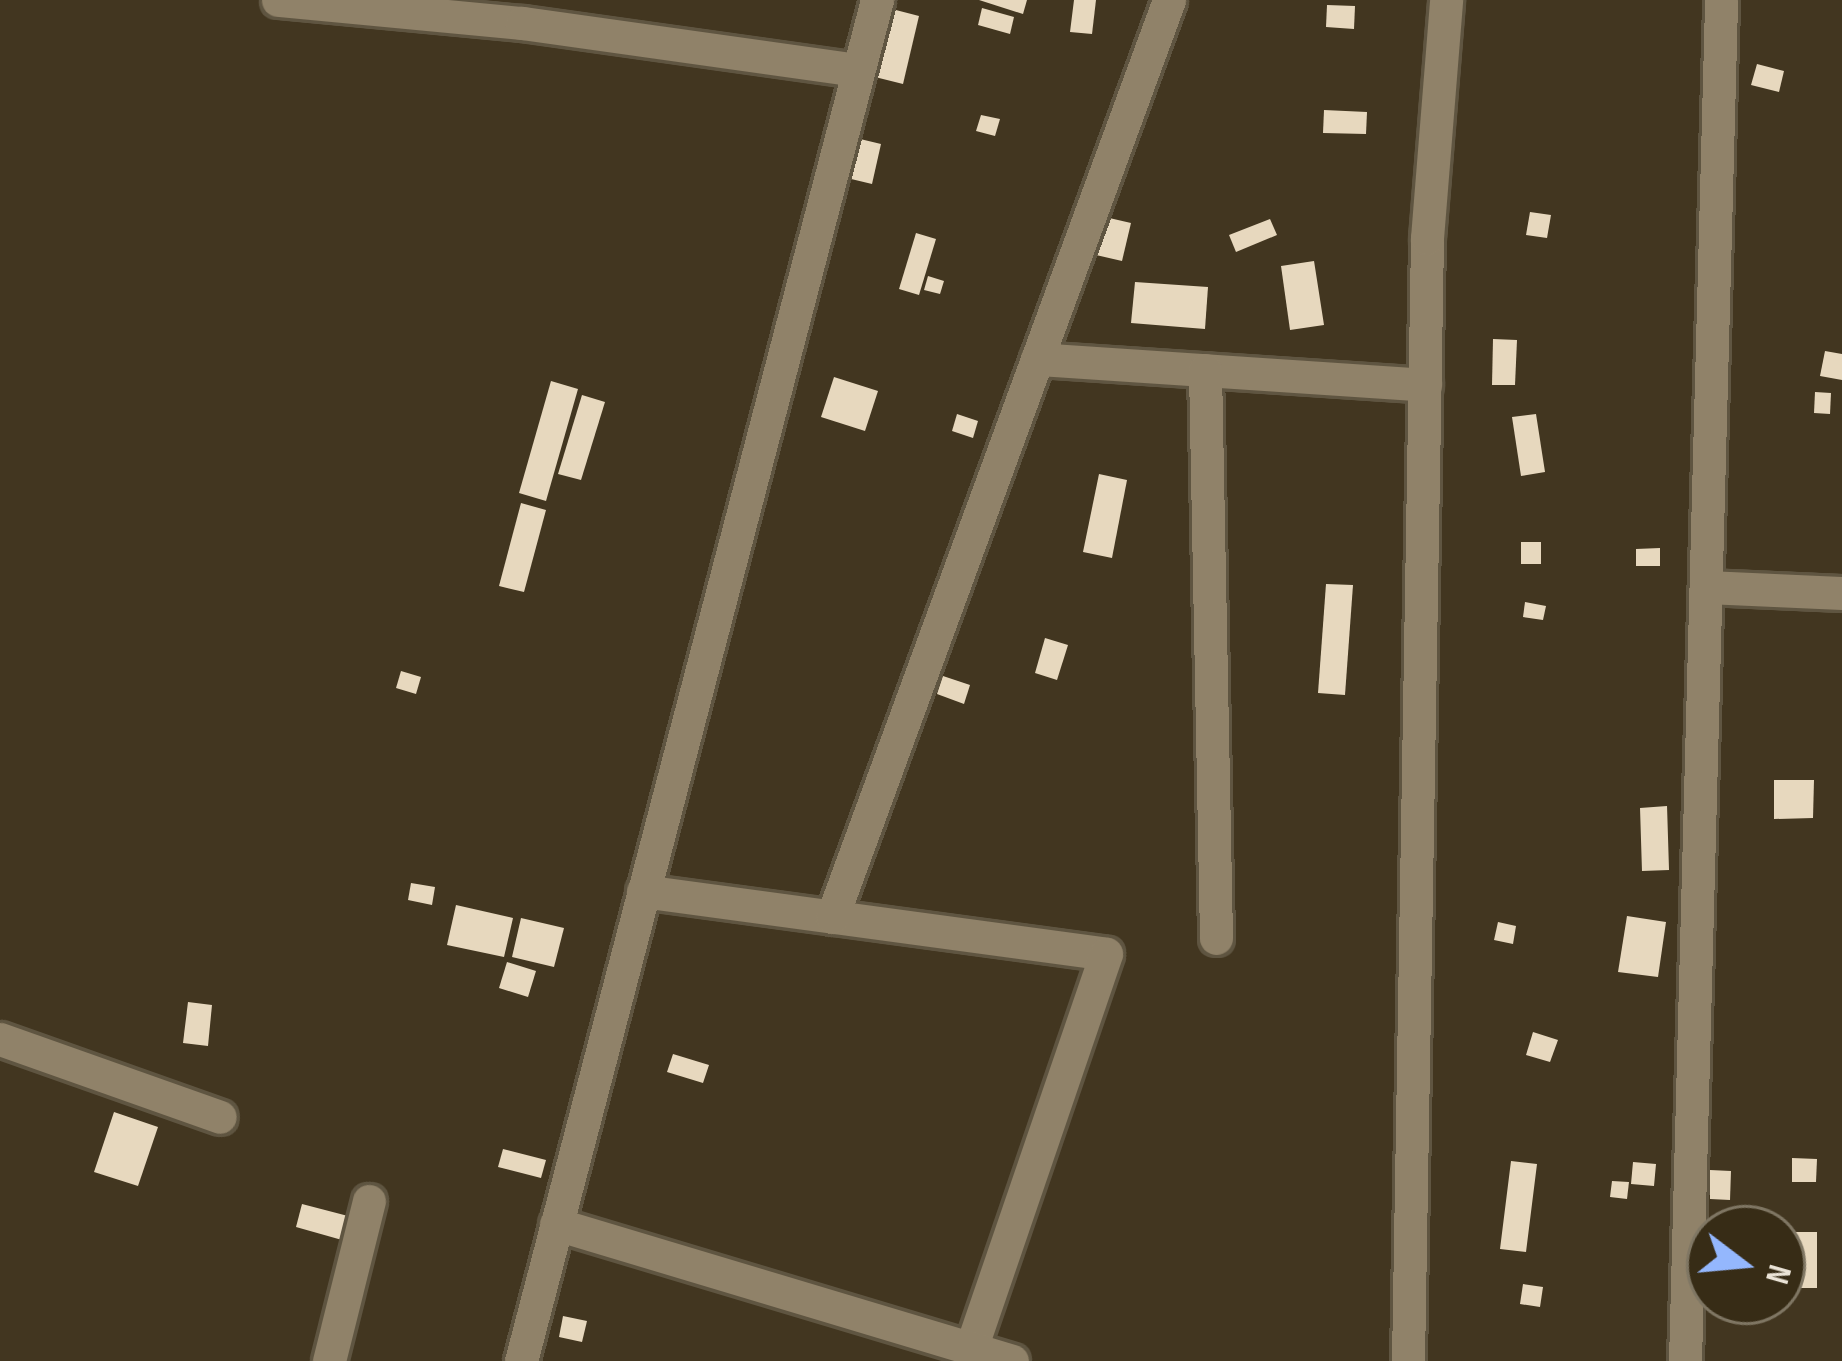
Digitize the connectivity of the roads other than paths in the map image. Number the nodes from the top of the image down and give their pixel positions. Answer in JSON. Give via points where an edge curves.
{"nodes":[{"id":1,"x":278,"y":0,"type":"edge"},
{"id":2,"x":877,"y":0,"type":"edge"},
{"id":3,"x":1169,"y":0,"type":"edge"},
{"id":4,"x":1446,"y":0,"type":"edge"},
{"id":5,"x":1721,"y":0,"type":"edge"},
{"id":6,"x":856,"y":70,"type":"junction"},
{"id":7,"x":1037,"y":359,"type":"junction"},
{"id":8,"x":1205,"y":370,"type":"junction"},
{"id":9,"x":1425,"y":385,"type":"junction"},
{"id":10,"x":1706,"y":587,"type":"junction"},
{"id":11,"x":1842,"y":593,"type":"edge"},
{"id":12,"x":1842,"y":612,"type":"edge"},
{"id":13,"x":643,"y":890,"type":"junction"},
{"id":14,"x":832,"y":917,"type":"junction"},
{"id":15,"x":1216,"y":938,"type":"dead end"},
{"id":16,"x":0,"y":1039,"type":"edge"},
{"id":17,"x":220,"y":1117,"type":"dead end"},
{"id":18,"x":369,"y":1201,"type":"dead end"},
{"id":19,"x":556,"y":1224,"type":"junction"},
{"id":20,"x":948,"y":1349,"type":"edge"},
{"id":21,"x":329,"y":1361,"type":"edge"},
{"id":22,"x":521,"y":1361,"type":"edge"},
{"id":23,"x":1012,"y":1361,"type":"edge"},
{"id":24,"x":1410,"y":1361,"type":"edge"},
{"id":25,"x":1685,"y":1361,"type":"edge"}],
"edges":[{"from":1,"to":6,"type":"street","via":[[521,22]]},
{"from":2,"to":6,"type":"street"},
{"from":3,"to":7,"type":"street"},
{"from":4,"to":9,"type":"street"},
{"from":5,"to":10,"type":"street"},
{"from":6,"to":13,"type":"street"},
{"from":7,"to":8,"type":"street"},
{"from":7,"to":14,"type":"street"},
{"from":8,"to":9,"type":"street"},
{"from":8,"to":15,"type":"street"},
{"from":9,"to":24,"type":"street"},
{"from":10,"to":11,"type":"street"},
{"from":10,"to":25,"type":"street"},
{"from":11,"to":12,"type":"street"},
{"from":13,"to":14,"type":"street"},
{"from":13,"to":19,"type":"street"},
{"from":14,"to":20,"type":"street","via":[[1106,954]]},
{"from":16,"to":17,"type":"street"},
{"from":18,"to":21,"type":"street"},
{"from":19,"to":20,"type":"street"},
{"from":19,"to":22,"type":"street"},
{"from":20,"to":23,"type":"street"}]}
